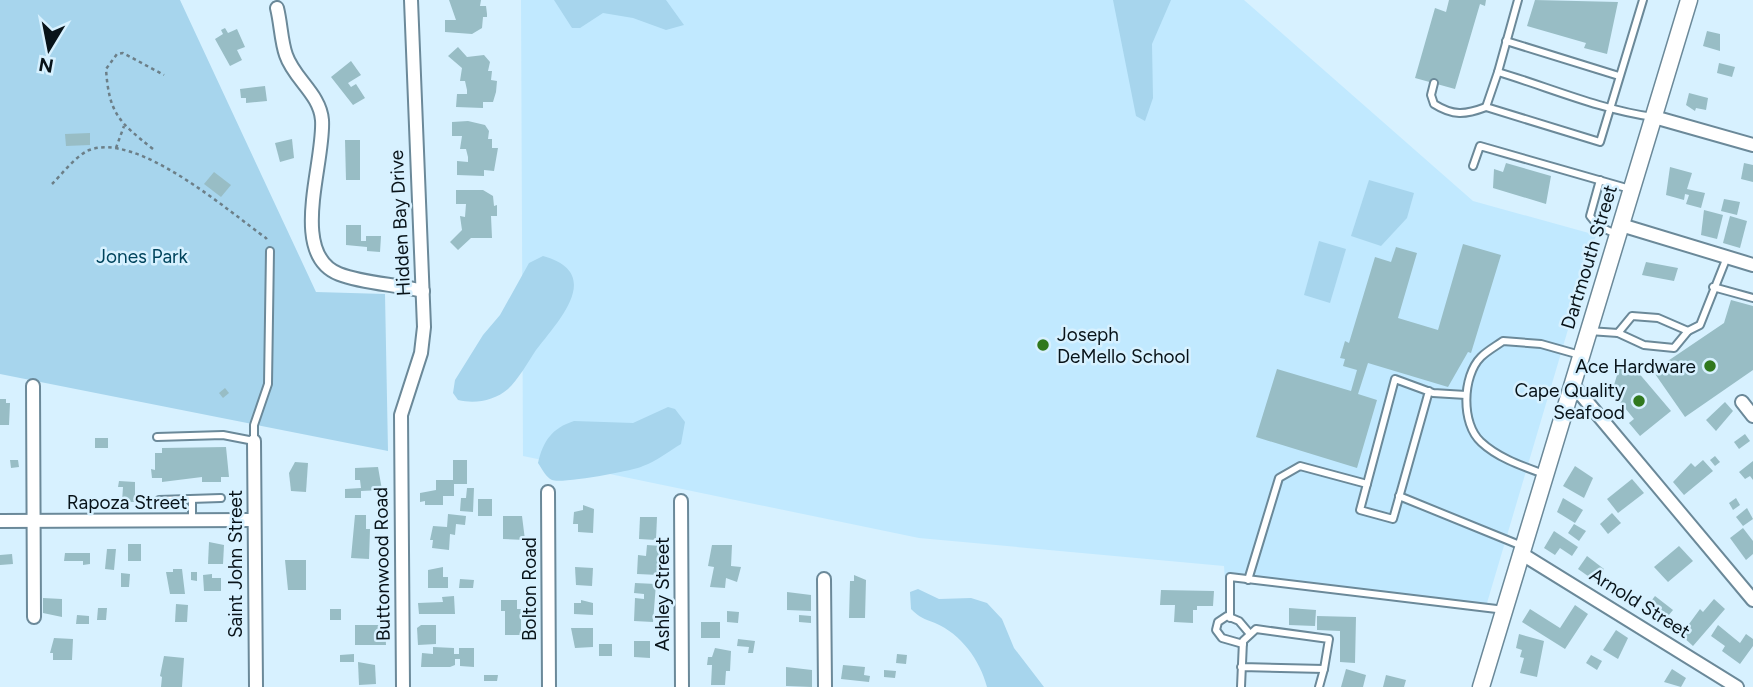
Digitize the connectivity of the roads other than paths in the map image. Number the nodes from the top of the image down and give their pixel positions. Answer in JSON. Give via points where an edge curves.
{"nodes":[{"id":1,"x":411,"y":0,"type":"edge"},
{"id":2,"x":1518,"y":0,"type":"edge"},
{"id":3,"x":1643,"y":0,"type":"edge"},
{"id":4,"x":1689,"y":0,"type":"edge"},
{"id":5,"x":277,"y":8,"type":"dead end"},
{"id":6,"x":1506,"y":41,"type":"junction"},
{"id":7,"x":1498,"y":72,"type":"junction"},
{"id":8,"x":1619,"y":76,"type":"junction"},
{"id":9,"x":1434,"y":83,"type":"dead end"},
{"id":10,"x":1610,"y":106,"type":"junction"},
{"id":11,"x":1486,"y":107,"type":"junction"},
{"id":12,"x":1654,"y":117,"type":"junction"},
{"id":13,"x":1753,"y":145,"type":"edge"},
{"id":14,"x":1473,"y":166,"type":"dead end"},
{"id":15,"x":1600,"y":180,"type":"junction"},
{"id":16,"x":1632,"y":189,"type":"junction"},
{"id":17,"x":1619,"y":230,"type":"junction"},
{"id":18,"x":271,"y":251,"type":"road end"},
{"id":19,"x":1727,"y":257,"type":"junction"},
{"id":20,"x":1753,"y":265,"type":"edge"},
{"id":21,"x":1713,"y":287,"type":"junction"},
{"id":22,"x":423,"y":291,"type":"junction"},
{"id":23,"x":1753,"y":298,"type":"edge"},
{"id":24,"x":1589,"y":331,"type":"junction"},
{"id":25,"x":1688,"y":331,"type":"junction"},
{"id":26,"x":1618,"y":333,"type":"junction"},
{"id":27,"x":1582,"y":356,"type":"junction"},
{"id":28,"x":1573,"y":385,"type":"junction"},
{"id":29,"x":33,"y":386,"type":"dead end"},
{"id":30,"x":1431,"y":392,"type":"junction"},
{"id":31,"x":1466,"y":395,"type":"junction"},
{"id":32,"x":1742,"y":402,"type":"dead end"},
{"id":33,"x":1753,"y":416,"type":"edge"},
{"id":34,"x":158,"y":437,"type":"dead end"},
{"id":35,"x":400,"y":440,"type":"joint"},
{"id":36,"x":254,"y":441,"type":"junction"},
{"id":37,"x":1545,"y":475,"type":"junction"},
{"id":38,"x":1367,"y":484,"type":"junction"},
{"id":39,"x":548,"y":492,"type":"dead end"},
{"id":40,"x":1399,"y":496,"type":"junction"},
{"id":41,"x":221,"y":498,"type":"dead end"},
{"id":42,"x":192,"y":499,"type":"junction"},
{"id":43,"x":159,"y":500,"type":"dead end"},
{"id":44,"x":681,"y":501,"type":"dead end"},
{"id":45,"x":192,"y":520,"type":"junction"},
{"id":46,"x":254,"y":520,"type":"junction"},
{"id":47,"x":0,"y":521,"type":"edge"},
{"id":48,"x":33,"y":521,"type":"junction"},
{"id":49,"x":1523,"y":550,"type":"junction"},
{"id":50,"x":824,"y":579,"type":"dead end"},
{"id":51,"x":1248,"y":580,"type":"junction"},
{"id":52,"x":1753,"y":600,"type":"edge"},
{"id":53,"x":1505,"y":610,"type":"junction"},
{"id":54,"x":34,"y":617,"type":"dead end"},
{"id":55,"x":1230,"y":618,"type":"junction"},
{"id":56,"x":1250,"y":634,"type":"junction"},
{"id":57,"x":1243,"y":644,"type":"junction"},
{"id":58,"x":1241,"y":667,"type":"junction"},
{"id":59,"x":1324,"y":669,"type":"junction"},
{"id":60,"x":256,"y":687,"type":"edge"},
{"id":61,"x":403,"y":687,"type":"edge"},
{"id":62,"x":549,"y":687,"type":"edge"},
{"id":63,"x":682,"y":687,"type":"edge"},
{"id":64,"x":825,"y":687,"type":"edge"},
{"id":65,"x":1241,"y":687,"type":"edge"},
{"id":66,"x":1319,"y":687,"type":"edge"},
{"id":67,"x":1482,"y":687,"type":"edge"},
{"id":68,"x":1737,"y":687,"type":"edge"}],
"edges":[{"from":1,"to":22,"type":"street","name":"Hidden Bay Drive"},
{"from":2,"to":6,"type":"lane"},
{"from":3,"to":8,"type":"lane"},
{"from":4,"to":12,"type":"main road","name":"Dartmouth Street"},
{"from":5,"to":22,"type":"street","via":[[286,55],[321,114],[312,220],[317,255],[325,266],[345,276]]},
{"from":6,"to":7,"type":"lane"},
{"from":6,"to":8,"type":"lane"},
{"from":7,"to":10,"type":"lane"},
{"from":7,"to":11,"type":"lane"},
{"from":8,"to":10,"type":"lane"},
{"from":9,"to":11,"type":"lane","via":[[1434,104],[1448,113],[1467,115]]},
{"from":10,"to":11,"type":"lane","via":[[1600,142]]},
{"from":10,"to":12,"type":"lane"},
{"from":12,"to":13,"type":"street"},
{"from":12,"to":16,"type":"main road","name":"Dartmouth Street"},
{"from":14,"to":15,"type":"lane","via":[[1480,146]]},
{"from":15,"to":16,"type":"lane"},
{"from":15,"to":17,"type":"lane","via":[[1590,216],[1598,226]]},
{"from":16,"to":17,"type":"main road","name":"Dartmouth Street"},
{"from":17,"to":19,"type":"street"},
{"from":17,"to":24,"type":"main road","name":"Dartmouth Street"},
{"from":18,"to":36,"type":"lane","via":[[268,384],[254,425]]},
{"from":19,"to":20,"type":"street"},
{"from":19,"to":21,"type":"lane"},
{"from":21,"to":23,"type":"lane"},
{"from":21,"to":25,"type":"lane","via":[[1700,325]]},
{"from":22,"to":35,"type":"street","name":"Hidden Bay Drive","via":[[422,345],[402,404]]},
{"from":24,"to":26,"type":"lane"},
{"from":24,"to":27,"type":"main road","name":"Dartmouth Street"},
{"from":25,"to":26,"type":"lane","via":[[1657,318],[1632,316]]},
{"from":25,"to":26,"type":"lane","via":[[1674,348],[1644,345]]},
{"from":27,"to":28,"type":"main road","name":"Dartmouth Street"},
{"from":27,"to":31,"type":"lane","via":[[1541,344],[1503,341],[1479,359]]},
{"from":28,"to":37,"type":"main road","name":"Dartmouth Street"},
{"from":28,"to":52,"type":"street"},
{"from":29,"to":48,"type":"street"},
{"from":30,"to":31,"type":"lane"},
{"from":30,"to":38,"type":"lane","via":[[1395,379]]},
{"from":30,"to":40,"type":"lane"},
{"from":31,"to":37,"type":"lane","via":[[1468,422],[1480,441]]},
{"from":32,"to":33,"type":"street"},
{"from":34,"to":36,"type":"lane","via":[[223,435]]},
{"from":35,"to":61,"type":"street","name":"Buttonwood Road"},
{"from":36,"to":46,"type":"street","name":"Saint John Street"},
{"from":37,"to":49,"type":"main road","name":"Dartmouth Street"},
{"from":38,"to":40,"type":"lane","via":[[1360,510],[1393,519]]},
{"from":38,"to":51,"type":"lane","via":[[1300,466],[1279,478]]},
{"from":39,"to":62,"type":"street","name":"Bolton Road"},
{"from":40,"to":49,"type":"lane"},
{"from":41,"to":42,"type":"lane"},
{"from":42,"to":43,"type":"lane"},
{"from":42,"to":45,"type":"lane"},
{"from":44,"to":63,"type":"street","name":"Ashley Street"},
{"from":45,"to":46,"type":"street","name":"Rapoza Street"},
{"from":45,"to":48,"type":"street","name":"Rapoza Street"},
{"from":46,"to":60,"type":"street","name":"Saint John Street"},
{"from":47,"to":48,"type":"street","name":"Rapoza Street"},
{"from":48,"to":54,"type":"street"},
{"from":49,"to":53,"type":"main road","name":"Dartmouth Street"},
{"from":49,"to":68,"type":"street","name":"Arnold Street"},
{"from":50,"to":64,"type":"street"},
{"from":51,"to":53,"type":"lane"},
{"from":51,"to":55,"type":"lane","via":[[1230,577]]},
{"from":53,"to":67,"type":"main road","name":"Dartmouth Street"},
{"from":55,"to":56,"type":"lane"},
{"from":55,"to":57,"type":"lane","via":[[1219,622],[1216,630],[1222,638]]},
{"from":56,"to":57,"type":"lane"},
{"from":56,"to":59,"type":"lane","via":[[1256,629],[1329,639]]},
{"from":57,"to":58,"type":"lane"},
{"from":58,"to":59,"type":"lane"},
{"from":58,"to":65,"type":"lane"},
{"from":59,"to":66,"type":"lane"}]}
